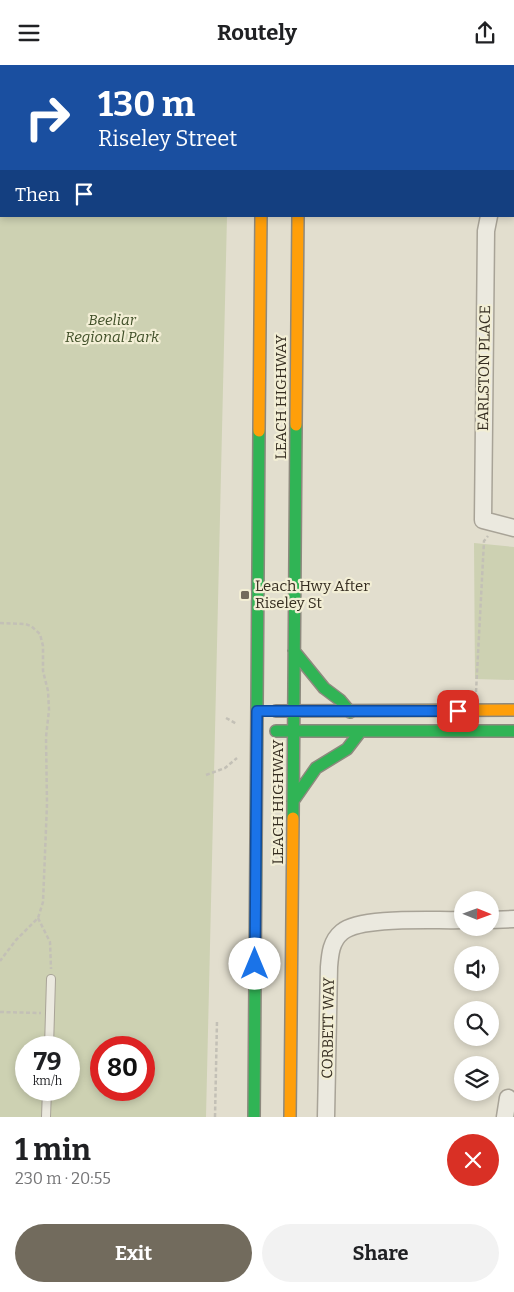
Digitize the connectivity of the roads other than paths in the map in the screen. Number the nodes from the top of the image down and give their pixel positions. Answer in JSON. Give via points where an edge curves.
{"nodes":[{"id":1,"x":261,"y":217,"type":"edge"},
{"id":2,"x":298,"y":217,"type":"edge"},
{"id":3,"x":489,"y":217,"type":"edge"},
{"id":4,"x":514,"y":527,"type":"edge"},
{"id":5,"x":294,"y":651,"type":"junction"},
{"id":6,"x":514,"y":710,"type":"edge"},
{"id":7,"x":257,"y":711,"type":"junction"},
{"id":8,"x":294,"y":711,"type":"junction"},
{"id":9,"x":350,"y":712,"type":"junction"},
{"id":10,"x":257,"y":731,"type":"junction"},
{"id":11,"x":514,"y":731,"type":"edge"},
{"id":12,"x":293,"y":732,"type":"junction"},
{"id":13,"x":360,"y":732,"type":"junction"},
{"id":14,"x":293,"y":801,"type":"junction"},
{"id":15,"x":514,"y":919,"type":"edge"},
{"id":16,"x":454,"y":920,"type":"edge"},
{"id":17,"x":499,"y":920,"type":"edge"},
{"id":18,"x":51,"y":979,"type":"road end"},
{"id":19,"x":49,"y":1036,"type":"edge"},
{"id":20,"x":508,"y":1098,"type":"dead end"},
{"id":21,"x":47,"y":1101,"type":"edge"},
{"id":22,"x":46,"y":1117,"type":"edge"},
{"id":23,"x":254,"y":1117,"type":"edge"},
{"id":24,"x":290,"y":1117,"type":"edge"},
{"id":25,"x":326,"y":1117,"type":"edge"},
{"id":26,"x":505,"y":1117,"type":"edge"}],
"edges":[{"from":1,"to":7,"type":"highway","name":"LEACH HIGHWAY"},
{"from":2,"to":5,"type":"highway","name":"LEACH HIGHWAY"},
{"from":3,"to":4,"type":"street","name":"EARLSTON PLACE","via":[[486,231],[489,522]]},
{"from":5,"to":8,"type":"highway","name":"LEACH HIGHWAY"},
{"from":5,"to":9,"type":"highway","via":[[324,688]]},
{"from":6,"to":9,"type":"highway"},
{"from":7,"to":8,"type":"highway"},
{"from":7,"to":10,"type":"highway","name":"LEACH HIGHWAY"},
{"from":8,"to":9,"type":"highway"},
{"from":8,"to":12,"type":"highway","name":"LEACH HIGHWAY"},
{"from":10,"to":12,"type":"highway"},
{"from":10,"to":23,"type":"highway","name":"LEACH HIGHWAY"},
{"from":11,"to":13,"type":"highway"},
{"from":12,"to":13,"type":"highway"},
{"from":12,"to":14,"type":"highway","name":"LEACH HIGHWAY"},
{"from":13,"to":14,"type":"highway","via":[[347,749],[316,768]]},
{"from":14,"to":24,"type":"highway","name":"LEACH HIGHWAY"},
{"from":15,"to":17,"type":"street"},
{"from":16,"to":25,"type":"street","name":"CORBETT WAY","via":[[364,922],[347,928],[335,939],[329,967]]},
{"from":18,"to":19,"type":"lane"},
{"from":20,"to":26,"type":"street"},
{"from":21,"to":22,"type":"lane"}]}
